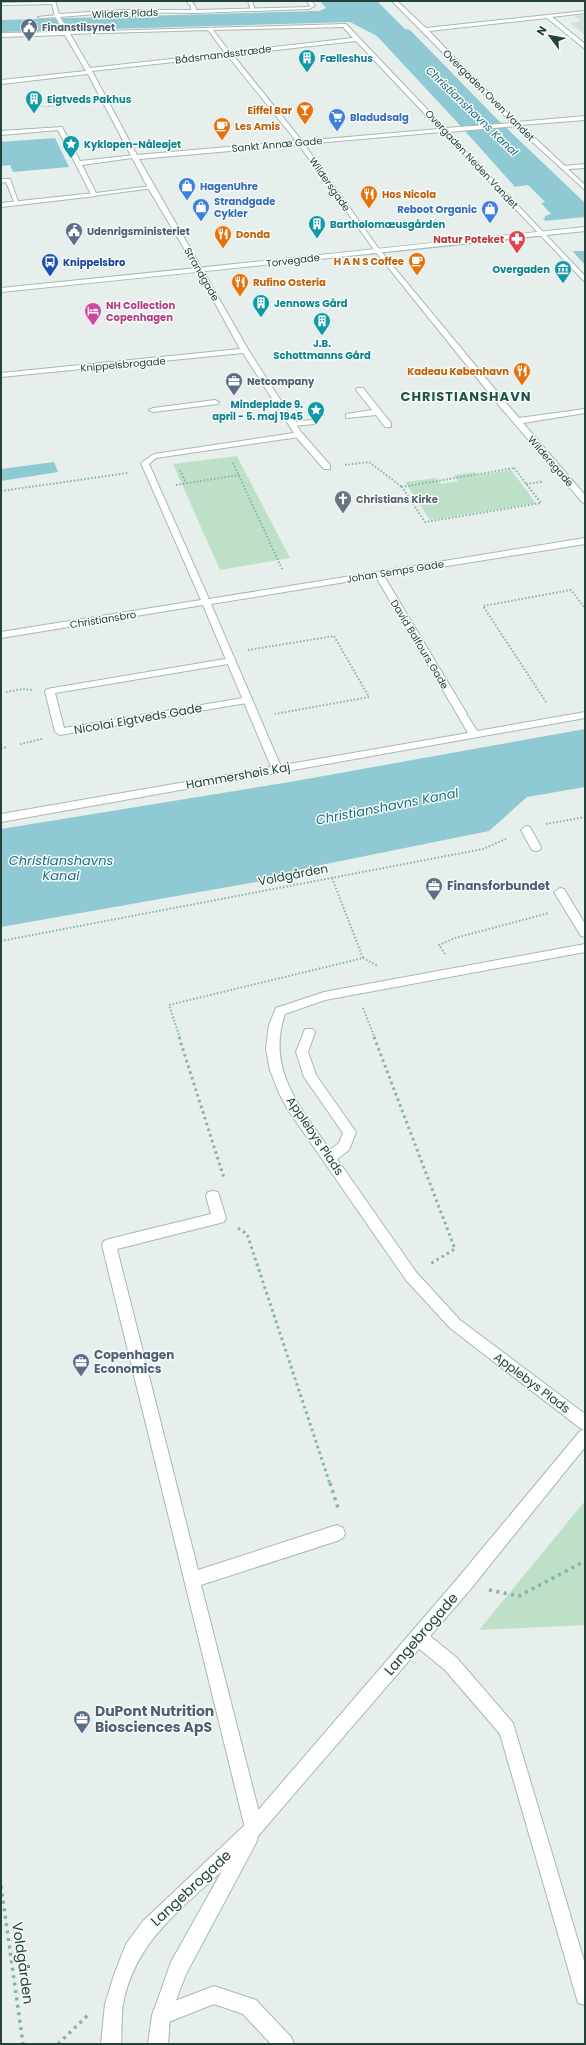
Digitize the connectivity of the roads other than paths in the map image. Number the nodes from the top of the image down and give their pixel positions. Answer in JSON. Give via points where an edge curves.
{"nodes":[{"id":1,"x":188,"y":1,"type":"edge"},
{"id":2,"x":250,"y":1,"type":"edge"},
{"id":3,"x":309,"y":1,"type":"edge"},
{"id":4,"x":394,"y":1,"type":"edge"},
{"id":5,"x":54,"y":2,"type":"edge"},
{"id":6,"x":1,"y":3,"type":"edge"},
{"id":7,"x":253,"y":10,"type":"junction"},
{"id":8,"x":194,"y":12,"type":"junction"},
{"id":9,"x":585,"y":12,"type":"edge"},
{"id":10,"x":57,"y":16,"type":"junction"},
{"id":11,"x":548,"y":16,"type":"junction"},
{"id":12,"x":40,"y":17,"type":"dead end"},
{"id":13,"x":209,"y":29,"type":"junction"},
{"id":14,"x":425,"y":30,"type":"junction"},
{"id":15,"x":67,"y":33,"type":"junction"},
{"id":16,"x":1,"y":35,"type":"edge"},
{"id":17,"x":358,"y":39,"type":"junction"},
{"id":18,"x":585,"y":47,"type":"edge"},
{"id":19,"x":228,"y":54,"type":"junction"},
{"id":20,"x":89,"y":71,"type":"junction"},
{"id":21,"x":1,"y":82,"type":"edge"},
{"id":22,"x":585,"y":118,"type":"edge"},
{"id":23,"x":515,"y":123,"type":"junction"},
{"id":24,"x":443,"y":129,"type":"junction"},
{"id":25,"x":1,"y":133,"type":"edge"},
{"id":26,"x":300,"y":142,"type":"junction"},
{"id":27,"x":136,"y":157,"type":"junction"},
{"id":28,"x":79,"y":163,"type":"junction"},
{"id":29,"x":585,"y":166,"type":"edge"},
{"id":30,"x":564,"y":168,"type":"junction"},
{"id":31,"x":1,"y":181,"type":"edge"},
{"id":32,"x":151,"y":188,"type":"junction"},
{"id":33,"x":585,"y":188,"type":"edge"},
{"id":34,"x":94,"y":195,"type":"junction"},
{"id":35,"x":17,"y":203,"type":"junction"},
{"id":36,"x":1,"y":205,"type":"edge"},
{"id":37,"x":585,"y":229,"type":"edge"},
{"id":38,"x":544,"y":233,"type":"junction"},
{"id":39,"x":377,"y":250,"type":"junction"},
{"id":40,"x":200,"y":270,"type":"junction"},
{"id":41,"x":585,"y":280,"type":"edge"},
{"id":42,"x":1,"y":290,"type":"edge"},
{"id":43,"x":245,"y":351,"type":"junction"},
{"id":44,"x":1,"y":375,"type":"edge"},
{"id":45,"x":360,"y":390,"type":"dead end"},
{"id":46,"x":215,"y":402,"type":"dead end"},
{"id":47,"x":153,"y":410,"type":"dead end"},
{"id":48,"x":585,"y":411,"type":"edge"},
{"id":49,"x":378,"y":412,"type":"junction"},
{"id":50,"x":349,"y":416,"type":"dead end"},
{"id":51,"x":517,"y":421,"type":"junction"},
{"id":52,"x":311,"y":422,"type":"dead end"},
{"id":53,"x":293,"y":424,"type":"junction"},
{"id":54,"x":388,"y":425,"type":"dead end"},
{"id":55,"x":299,"y":435,"type":"junction"},
{"id":56,"x":327,"y":467,"type":"road end"},
{"id":57,"x":585,"y":500,"type":"edge"},
{"id":58,"x":585,"y":541,"type":"edge"},
{"id":59,"x":378,"y":573,"type":"junction"},
{"id":60,"x":205,"y":602,"type":"junction"},
{"id":61,"x":1,"y":635,"type":"edge"},
{"id":62,"x":229,"y":657,"type":"junction"},
{"id":63,"x":249,"y":700,"type":"junction"},
{"id":64,"x":585,"y":715,"type":"edge"},
{"id":65,"x":474,"y":735,"type":"junction"},
{"id":66,"x":277,"y":769,"type":"junction"},
{"id":67,"x":1,"y":818,"type":"edge"},
{"id":68,"x":526,"y":830,"type":"road end"},
{"id":69,"x":536,"y":847,"type":"dead end"},
{"id":70,"x":560,"y":892,"type":"dead end"},
{"id":71,"x":585,"y":933,"type":"edge"},
{"id":72,"x":585,"y":948,"type":"edge"},
{"id":73,"x":309,"y":1032,"type":"dead end"},
{"id":74,"x":329,"y":1158,"type":"junction"},
{"id":75,"x":213,"y":1196,"type":"dead end"},
{"id":76,"x":585,"y":1423,"type":"edge"},
{"id":77,"x":585,"y":1436,"type":"edge"},
{"id":78,"x":337,"y":1533,"type":"road end"},
{"id":79,"x":192,"y":1580,"type":"junction"},
{"id":80,"x":418,"y":1637,"type":"junction"},
{"id":81,"x":254,"y":1828,"type":"junction"},
{"id":82,"x":585,"y":1996,"type":"edge"},
{"id":83,"x":162,"y":2016,"type":"junction"},
{"id":84,"x":111,"y":2044,"type":"edge"},
{"id":85,"x":158,"y":2044,"type":"edge"},
{"id":86,"x":284,"y":2044,"type":"edge"}],
"edges":[{"from":1,"to":8,"type":"street","via":[[193,5]]},
{"from":2,"to":7,"type":"street"},
{"from":3,"to":7,"type":"street","name":"Wilders Plads","via":[[313,6],[309,8]]},
{"from":4,"to":14,"type":"street","name":"Overgaden Oven Vandet"},
{"from":5,"to":6,"type":"street"},
{"from":5,"to":10,"type":"street"},
{"from":7,"to":8,"type":"street","name":"Wilders Plads"},
{"from":8,"to":10,"type":"street","name":"Wilders Plads","via":[[121,11]]},
{"from":9,"to":11,"type":"street"},
{"from":10,"to":12,"type":"street"},
{"from":10,"to":15,"type":"street","name":"Strandgade"},
{"from":11,"to":14,"type":"street"},
{"from":11,"to":18,"type":"street"},
{"from":13,"to":15,"type":"street"},
{"from":13,"to":17,"type":"street","via":[[336,24],[344,25]]},
{"from":13,"to":19,"type":"street","name":"Wildersgade"},
{"from":14,"to":23,"type":"street","name":"Overgaden Oven Vandet"},
{"from":15,"to":16,"type":"street"},
{"from":15,"to":20,"type":"street","name":"Strandgade"},
{"from":17,"to":19,"type":"street","name":"Bådsmandsstræde"},
{"from":17,"to":24,"type":"street","name":"Overgaden Neden Vandet"},
{"from":19,"to":20,"type":"street","name":"Bådsmandsstræde"},
{"from":19,"to":26,"type":"street","name":"Wildersgade"},
{"from":20,"to":21,"type":"street"},
{"from":20,"to":27,"type":"street","name":"Strandgade"},
{"from":22,"to":23,"type":"street"},
{"from":23,"to":24,"type":"street","name":"Sankt Annæ Gade"},
{"from":23,"to":30,"type":"street","name":"Overgaden Oven Vandet"},
{"from":24,"to":26,"type":"street","name":"Sankt Annæ Gade"},
{"from":24,"to":38,"type":"street","name":"Overgaden Neden Vandet"},
{"from":25,"to":28,"type":"street","via":[[60,128]]},
{"from":26,"to":27,"type":"street","name":"Sankt Annæ Gade"},
{"from":26,"to":39,"type":"street","name":"Wildersgade"},
{"from":27,"to":28,"type":"street","name":"Sankt Annæ Gade"},
{"from":27,"to":32,"type":"street","name":"Strandgade"},
{"from":28,"to":34,"type":"street"},
{"from":29,"to":30,"type":"street"},
{"from":30,"to":33,"type":"street","name":"Overgaden Oven Vandet"},
{"from":31,"to":35,"type":"street","via":[[8,180]]},
{"from":32,"to":34,"type":"street"},
{"from":32,"to":40,"type":"street","name":"Strandgade"},
{"from":34,"to":35,"type":"street"},
{"from":35,"to":36,"type":"street"},
{"from":37,"to":38,"type":"street","name":"Torvegade"},
{"from":38,"to":39,"type":"street","name":"Torvegade"},
{"from":38,"to":41,"type":"street","name":"Overgaden Neden Vandet"},
{"from":39,"to":40,"type":"street","name":"Torvegade"},
{"from":39,"to":51,"type":"street","name":"Wildersgade"},
{"from":40,"to":42,"type":"street","name":"Torvegade"},
{"from":40,"to":43,"type":"street","name":"Strandgade"},
{"from":43,"to":44,"type":"street","name":"Knippelsbrogade"},
{"from":43,"to":53,"type":"street","name":"Strandgade"},
{"from":45,"to":49,"type":"street"},
{"from":46,"to":47,"type":"street"},
{"from":48,"to":51,"type":"street","name":"Wildersgade"},
{"from":49,"to":50,"type":"street"},
{"from":49,"to":54,"type":"street"},
{"from":51,"to":57,"type":"street","name":"Wildersgade"},
{"from":52,"to":53,"type":"street"},
{"from":53,"to":55,"type":"street","name":"Strandgade"},
{"from":55,"to":56,"type":"street","name":"Strandgade"},
{"from":55,"to":60,"type":"street","via":[[154,456],[145,463]]},
{"from":58,"to":59,"type":"street","name":"Johan Semps Gade"},
{"from":59,"to":60,"type":"street","name":"Johan Semps Gade"},
{"from":59,"to":65,"type":"street","name":"David Balfours Gade"},
{"from":60,"to":61,"type":"street","name":"Christiansbro"},
{"from":60,"to":62,"type":"street"},
{"from":62,"to":63,"type":"street"},
{"from":62,"to":63,"type":"street","name":"Nicolai Eigtveds Gade","via":[[50,691],[60,732]]},
{"from":63,"to":66,"type":"street"},
{"from":64,"to":65,"type":"street","name":"Hammershøis Kaj"},
{"from":65,"to":66,"type":"street","name":"Hammershøis Kaj"},
{"from":66,"to":67,"type":"street","name":"Hammershøis Kaj"},
{"from":68,"to":69,"type":"street"},
{"from":70,"to":71,"type":"street"},
{"from":72,"to":74,"type":"street","name":"Applebys Plads","via":[[324,996],[280,1011],[274,1027],[271,1054],[280,1083],[292,1106]]},
{"from":73,"to":74,"type":"street","via":[[302,1052],[310,1077],[350,1132],[344,1146]]},
{"from":74,"to":76,"type":"street","name":"Applebys Plads","via":[[411,1276],[455,1324]]},
{"from":75,"to":79,"type":"street","via":[[219,1218],[109,1246]]},
{"from":77,"to":80,"type":"street","name":"Langebrogade"},
{"from":78,"to":79,"type":"street"},
{"from":79,"to":81,"type":"street"},
{"from":80,"to":81,"type":"street","name":"Langebrogade"},
{"from":80,"to":82,"type":"street","via":[[451,1664],[507,1729]]},
{"from":81,"to":83,"type":"street","name":"Langebrogade","via":[[178,1969]]},
{"from":81,"to":84,"type":"street","name":"Langebrogade","via":[[149,1927],[133,1951],[114,2004]]},
{"from":83,"to":85,"type":"street","name":"Langebrogade"},
{"from":83,"to":86,"type":"street","via":[[214,1995],[249,2007]]}]}
